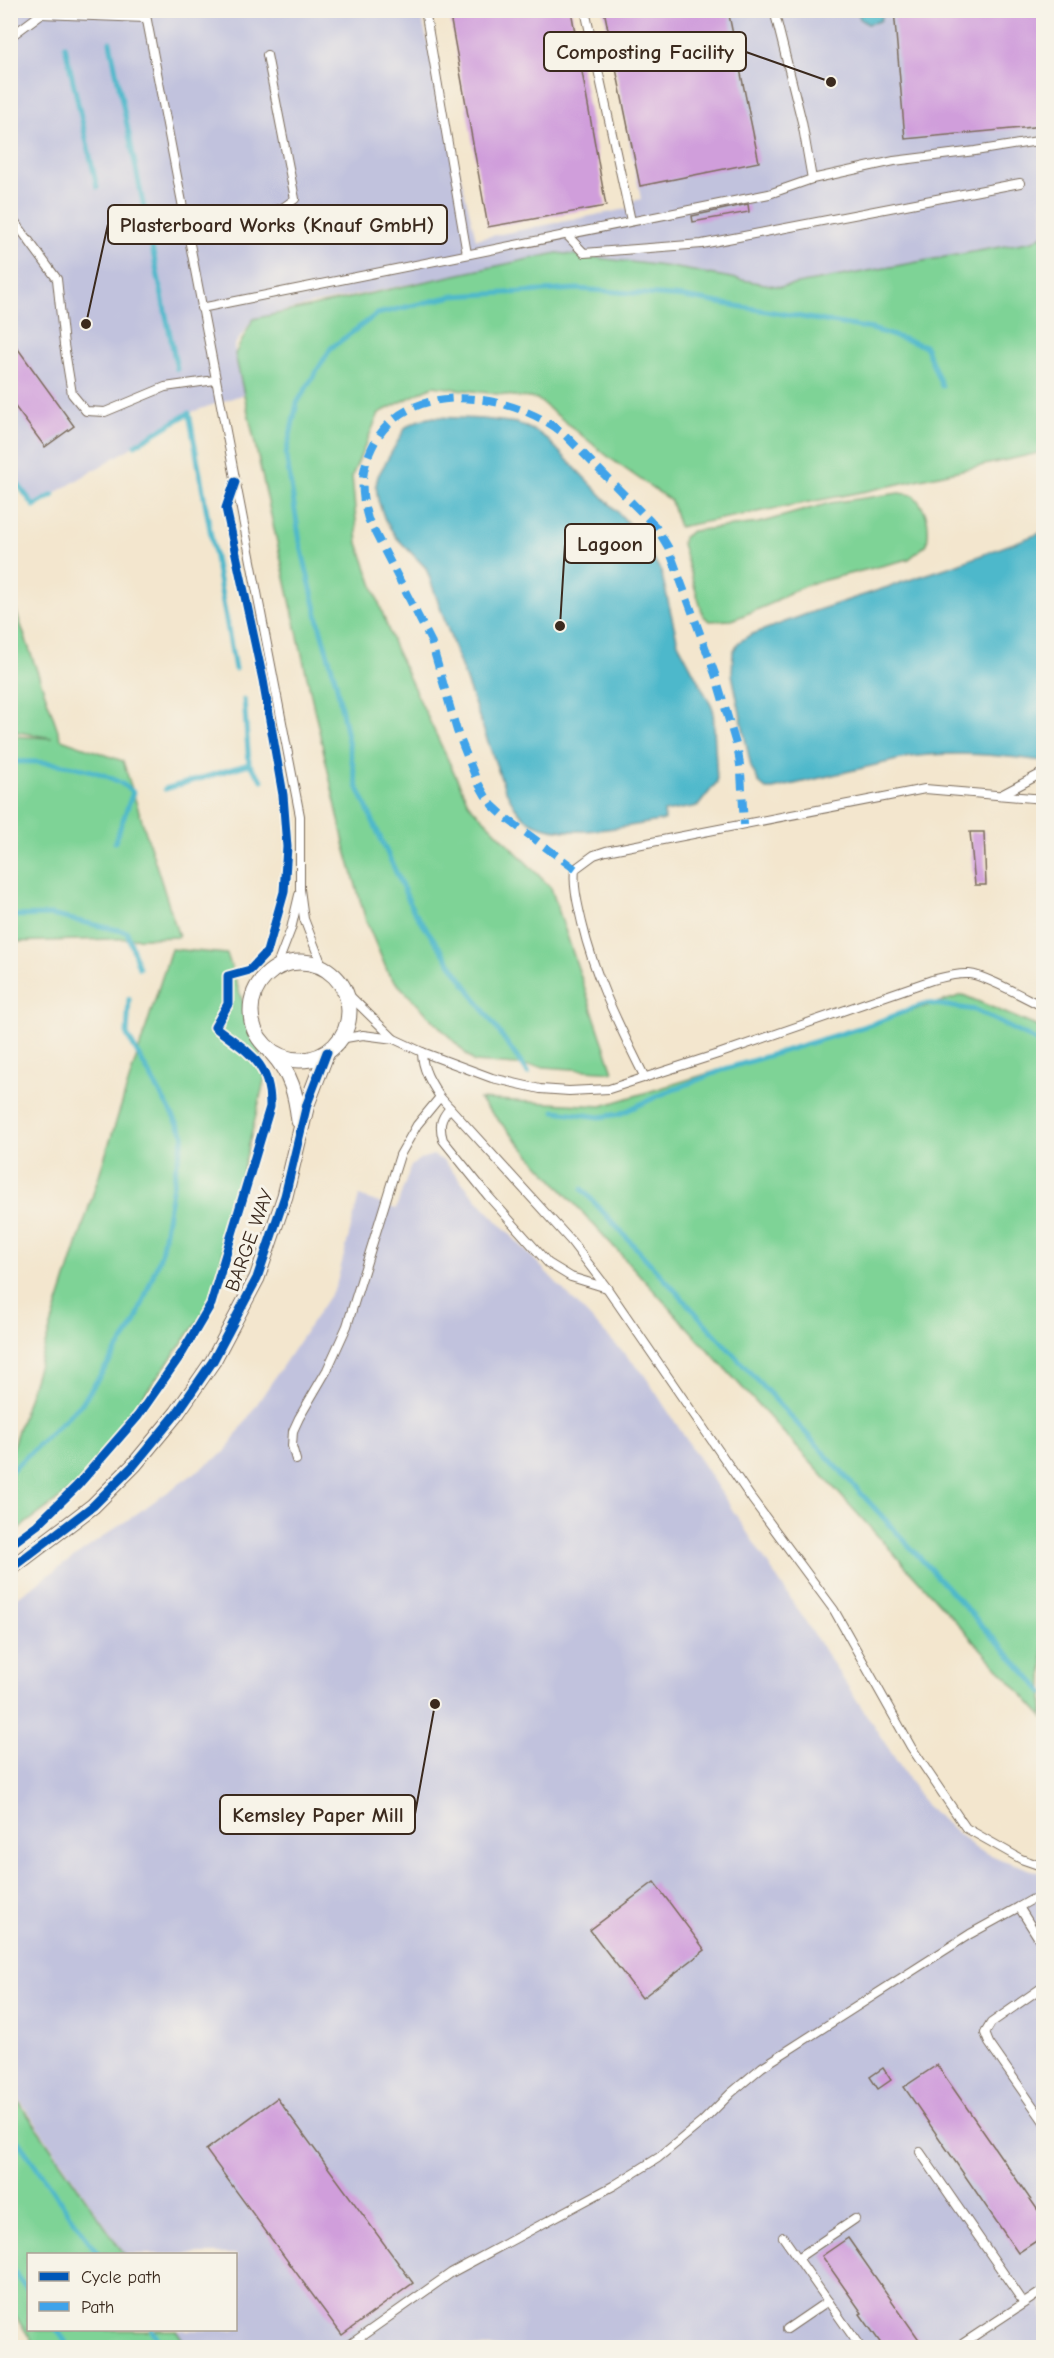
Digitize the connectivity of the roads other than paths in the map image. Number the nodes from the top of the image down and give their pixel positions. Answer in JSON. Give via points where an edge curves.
{"nodes":[{"id":1,"x":425,"y":10,"type":"edge"},
{"id":2,"x":585,"y":10,"type":"edge"},
{"id":3,"x":774,"y":10,"type":"edge"},
{"id":4,"x":40,"y":12,"type":"edge"},
{"id":5,"x":145,"y":14,"type":"edge"},
{"id":6,"x":10,"y":37,"type":"edge"},
{"id":7,"x":267,"y":55,"type":"dead end"},
{"id":8,"x":1044,"y":140,"type":"edge"},
{"id":9,"x":812,"y":179,"type":"junction"},
{"id":10,"x":1020,"y":183,"type":"dead end"},
{"id":11,"x":10,"y":215,"type":"edge"},
{"id":12,"x":631,"y":221,"type":"junction"},
{"id":13,"x":186,"y":228,"type":"junction"},
{"id":14,"x":566,"y":234,"type":"junction"},
{"id":15,"x":467,"y":254,"type":"junction"},
{"id":16,"x":201,"y":308,"type":"junction"},
{"id":17,"x":216,"y":380,"type":"junction"},
{"id":18,"x":1044,"y":772,"type":"edge"},
{"id":19,"x":1000,"y":795,"type":"junction"},
{"id":20,"x":1044,"y":799,"type":"edge"},
{"id":21,"x":300,"y":890,"type":"junction"},
{"id":22,"x":276,"y":968,"type":"junction"},
{"id":23,"x":323,"y":968,"type":"junction"},
{"id":24,"x":345,"y":991,"type":"junction"},
{"id":25,"x":1044,"y":1007,"type":"edge"},
{"id":26,"x":340,"y":1039,"type":"junction"},
{"id":27,"x":394,"y":1039,"type":"junction"},
{"id":28,"x":269,"y":1049,"type":"junction"},
{"id":29,"x":327,"y":1052,"type":"junction"},
{"id":30,"x":422,"y":1052,"type":"junction"},
{"id":31,"x":645,"y":1078,"type":"junction"},
{"id":32,"x":440,"y":1097,"type":"junction"},
{"id":33,"x":450,"y":1108,"type":"junction"},
{"id":34,"x":300,"y":1130,"type":"junction"},
{"id":35,"x":607,"y":1288,"type":"junction"},
{"id":36,"x":297,"y":1460,"type":"dead end"},
{"id":37,"x":10,"y":1569,"type":"edge"},
{"id":38,"x":1044,"y":1867,"type":"edge"},
{"id":39,"x":1044,"y":1903,"type":"edge"},
{"id":40,"x":1020,"y":1907,"type":"junction"},
{"id":41,"x":1044,"y":1947,"type":"edge"},
{"id":42,"x":1044,"y":1986,"type":"edge"},
{"id":43,"x":1044,"y":2122,"type":"edge"},
{"id":44,"x":920,"y":2152,"type":"dead end"},
{"id":45,"x":855,"y":2219,"type":"dead end"},
{"id":46,"x":783,"y":2236,"type":"dead end"},
{"id":47,"x":798,"y":2258,"type":"junction"},
{"id":48,"x":1044,"y":2290,"type":"edge"},
{"id":49,"x":828,"y":2301,"type":"junction"},
{"id":50,"x":1024,"y":2303,"type":"junction"},
{"id":51,"x":787,"y":2328,"type":"dead end"},
{"id":52,"x":345,"y":2348,"type":"edge"},
{"id":53,"x":861,"y":2348,"type":"edge"},
{"id":54,"x":956,"y":2348,"type":"edge"}],
"edges":[{"from":1,"to":15,"type":"lane"},
{"from":2,"to":12,"type":"lane"},
{"from":3,"to":9,"type":"lane"},
{"from":4,"to":5,"type":"lane"},
{"from":4,"to":6,"type":"lane"},
{"from":5,"to":13,"type":"lane"},
{"from":7,"to":13,"type":"lane","via":[[295,199],[282,209]]},
{"from":8,"to":9,"type":"lane","via":[[894,161]]},
{"from":9,"to":12,"type":"lane","via":[[769,194]]},
{"from":10,"to":14,"type":"lane","via":[[702,244],[584,253]]},
{"from":11,"to":17,"type":"lane","via":[[57,279],[72,394],[86,411],[105,412],[165,387]]},
{"from":12,"to":14,"type":"lane"},
{"from":13,"to":16,"type":"lane"},
{"from":14,"to":15,"type":"lane"},
{"from":15,"to":16,"type":"lane"},
{"from":16,"to":17,"type":"lane"},
{"from":17,"to":21,"type":"lane","via":[[300,816]]},
{"from":18,"to":19,"type":"lane"},
{"from":19,"to":20,"type":"lane"},
{"from":19,"to":31,"type":"lane","via":[[925,789],[606,851],[585,861],[576,869],[574,882],[587,946],[608,1002]]},
{"from":21,"to":22,"type":"lane"},
{"from":21,"to":23,"type":"lane","via":[[304,919]]},
{"from":22,"to":23,"type":"street","via":[[291,962],[308,962]]},
{"from":22,"to":28,"type":"street","via":[[260,981],[250,1009],[258,1038]]},
{"from":23,"to":24,"type":"street","via":[[336,977]]},
{"from":24,"to":26,"type":"street","via":[[349,1007]]},
{"from":24,"to":27,"type":"lane"},
{"from":25,"to":31,"type":"lane","via":[[985,978],[956,974]]},
{"from":26,"to":27,"type":"lane","via":[[363,1035]]},
{"from":26,"to":29,"type":"street"},
{"from":27,"to":30,"type":"lane"},
{"from":28,"to":29,"type":"street","via":[[298,1060]]},
{"from":28,"to":34,"type":"street","name":"BARGE WAY","via":[[290,1077]]},
{"from":29,"to":34,"type":"street","name":"BARGE WAY"},
{"from":30,"to":31,"type":"lane","via":[[492,1078],[540,1089],[595,1091]]},
{"from":30,"to":32,"type":"lane","via":[[427,1075]]},
{"from":32,"to":33,"type":"lane"},
{"from":32,"to":36,"type":"lane","via":[[417,1125],[400,1155],[347,1326],[293,1431],[292,1446]]},
{"from":33,"to":35,"type":"lane","via":[[571,1241]]},
{"from":33,"to":35,"type":"lane","via":[[442,1117],[440,1128],[448,1149],[525,1239],[558,1271]]},
{"from":34,"to":37,"type":"street","name":"BARGE WAY","via":[[285,1196],[257,1278],[213,1361],[134,1465],[93,1506]]},
{"from":35,"to":38,"type":"lane","via":[[752,1499],[834,1610],[911,1747],[966,1828],[1021,1859]]},
{"from":39,"to":40,"type":"lane","via":[[1033,1899]]},
{"from":40,"to":41,"type":"lane"},
{"from":40,"to":52,"type":"lane","via":[[970,1934],[762,2067],[658,2158],[604,2192],[451,2273]]},
{"from":42,"to":43,"type":"lane","via":[[991,2023],[985,2033]]},
{"from":44,"to":50,"type":"lane"},
{"from":45,"to":47,"type":"lane"},
{"from":46,"to":47,"type":"lane"},
{"from":47,"to":49,"type":"lane"},
{"from":48,"to":50,"type":"lane"},
{"from":49,"to":51,"type":"lane"},
{"from":49,"to":53,"type":"lane"},
{"from":50,"to":54,"type":"lane"}]}
